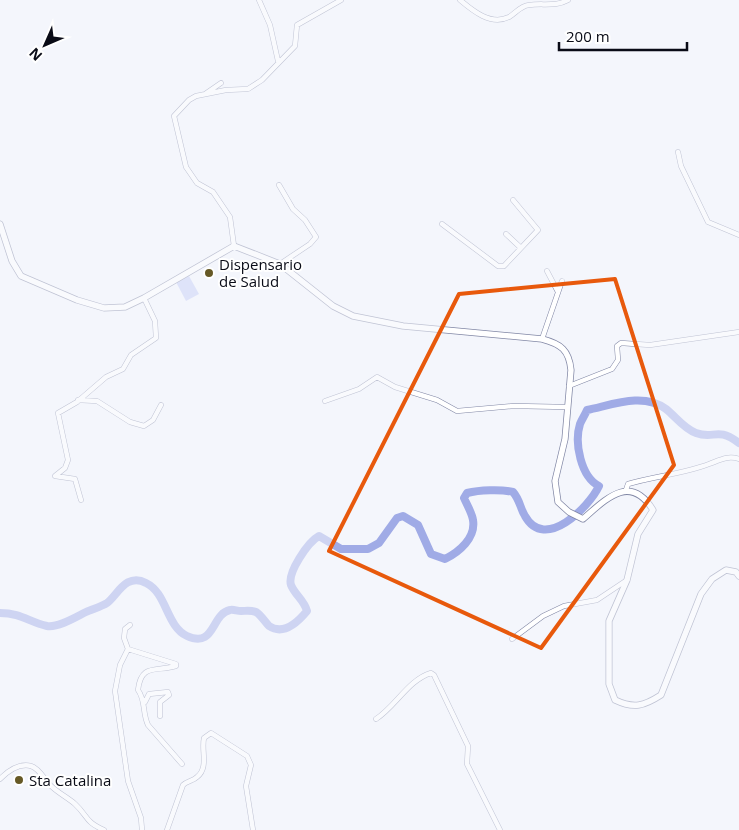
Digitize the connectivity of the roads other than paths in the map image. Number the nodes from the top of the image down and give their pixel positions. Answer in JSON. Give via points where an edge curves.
{"nodes":[{"id":1,"x":259,"y":0,"type":"edge"},
{"id":2,"x":341,"y":0,"type":"edge"},
{"id":3,"x":460,"y":0,"type":"edge"},
{"id":4,"x":568,"y":0,"type":"edge"},
{"id":5,"x":278,"y":61,"type":"junction"},
{"id":6,"x":221,"y":83,"type":"dead end"},
{"id":7,"x":205,"y":94,"type":"junction"},
{"id":8,"x":678,"y":152,"type":"dead end"},
{"id":9,"x":279,"y":185,"type":"dead end"},
{"id":10,"x":513,"y":200,"type":"dead end"},
{"id":11,"x":0,"y":224,"type":"edge"},
{"id":12,"x":442,"y":224,"type":"dead end"},
{"id":13,"x":506,"y":234,"type":"dead end"},
{"id":14,"x":739,"y":235,"type":"edge"},
{"id":15,"x":234,"y":246,"type":"junction"},
{"id":16,"x":521,"y":248,"type":"junction"},
{"id":17,"x":280,"y":264,"type":"junction"},
{"id":18,"x":548,"y":271,"type":"dead end"},
{"id":19,"x":562,"y":282,"type":"dead end"},
{"id":20,"x":558,"y":294,"type":"junction"},
{"id":21,"x":144,"y":298,"type":"junction"},
{"id":22,"x":739,"y":332,"type":"edge"},
{"id":23,"x":542,"y":339,"type":"junction"},
{"id":24,"x":569,"y":386,"type":"junction"},
{"id":25,"x":78,"y":400,"type":"junction"},
{"id":26,"x":325,"y":401,"type":"dead end"},
{"id":27,"x":162,"y":405,"type":"dead end"},
{"id":28,"x":567,"y":408,"type":"junction"},
{"id":29,"x":739,"y":459,"type":"edge"},
{"id":30,"x":626,"y":490,"type":"junction"},
{"id":31,"x":81,"y":500,"type":"dead end"},
{"id":32,"x":739,"y":576,"type":"edge"},
{"id":33,"x":627,"y":580,"type":"junction"},
{"id":34,"x":130,"y":625,"type":"dead end"},
{"id":35,"x":512,"y":639,"type":"dead end"},
{"id":36,"x":128,"y":649,"type":"junction"},
{"id":37,"x":145,"y":702,"type":"junction"},
{"id":38,"x":160,"y":716,"type":"dead end"},
{"id":39,"x":376,"y":719,"type":"dead end"},
{"id":40,"x":182,"y":764,"type":"dead end"},
{"id":41,"x":0,"y":779,"type":"edge"},
{"id":42,"x":104,"y":830,"type":"edge"},
{"id":43,"x":142,"y":830,"type":"edge"},
{"id":44,"x":168,"y":830,"type":"edge"},
{"id":45,"x":253,"y":830,"type":"edge"},
{"id":46,"x":500,"y":830,"type":"edge"}],
"edges":[{"from":1,"to":5,"type":"street","via":[[270,25]]},
{"from":2,"to":5,"type":"street","via":[[298,25],[295,46]]},
{"from":3,"to":4,"type":"street","via":[[478,14],[499,20],[522,7],[560,4]]},
{"from":5,"to":7,"type":"street","via":[[262,80],[248,89]]},
{"from":6,"to":7,"type":"street"},
{"from":7,"to":15,"type":"street","via":[[189,100],[176,112],[175,125],[189,174],[213,192],[230,217]]},
{"from":8,"to":14,"type":"street","via":[[685,175],[708,222]]},
{"from":9,"to":17,"type":"street","via":[[293,209],[316,236],[310,244]]},
{"from":10,"to":16,"type":"street","via":[[538,230]]},
{"from":11,"to":21,"type":"street","via":[[14,266],[25,279],[104,308],[125,307]]},
{"from":12,"to":16,"type":"street","via":[[498,266],[504,266]]},
{"from":13,"to":16,"type":"street"},
{"from":15,"to":17,"type":"street"},
{"from":15,"to":21,"type":"street"},
{"from":17,"to":23,"type":"street","via":[[333,306],[353,316],[403,326]]},
{"from":18,"to":20,"type":"street"},
{"from":19,"to":20,"type":"street"},
{"from":20,"to":23,"type":"street"},
{"from":21,"to":25,"type":"street","via":[[155,321],[156,338],[131,355],[123,370],[106,377]]},
{"from":22,"to":24,"type":"street","via":[[650,345],[621,343],[617,346],[618,360],[612,369]]},
{"from":23,"to":24,"type":"street","via":[[563,347],[568,354]]},
{"from":24,"to":28,"type":"street"},
{"from":25,"to":27,"type":"street","via":[[97,401],[130,422],[144,426],[153,420]]},
{"from":25,"to":31,"type":"street","via":[[58,413],[68,460],[66,468],[55,476],[75,479]]},
{"from":26,"to":28,"type":"street","via":[[359,389],[377,377],[458,411],[514,406]]},
{"from":28,"to":30,"type":"street","via":[[556,481],[558,502],[584,519],[611,495]]},
{"from":29,"to":30,"type":"street","via":[[731,456],[689,472],[648,478],[628,484]]},
{"from":30,"to":33,"type":"street","via":[[646,499],[653,510],[638,534]]},
{"from":32,"to":33,"type":"street","via":[[726,570],[712,579],[701,594],[661,695],[647,704],[628,706],[615,700],[609,684],[609,621]]},
{"from":33,"to":35,"type":"street","via":[[597,600],[550,612]]},
{"from":34,"to":36,"type":"street","via":[[125,630]]},
{"from":36,"to":37,"type":"street","via":[[176,664],[167,669],[146,671],[141,676],[138,690]]},
{"from":36,"to":43,"type":"street","via":[[120,665],[115,691],[128,781]]},
{"from":37,"to":38,"type":"street","via":[[149,694],[168,692],[169,695],[160,702]]},
{"from":37,"to":40,"type":"street","via":[[148,725]]},
{"from":39,"to":46,"type":"street","via":[[418,677],[431,672],[468,746],[467,764]]},
{"from":41,"to":42,"type":"street","via":[[8,770],[35,768],[57,792],[76,805],[86,820]]},
{"from":44,"to":45,"type":"street","via":[[183,785],[202,772],[204,738],[211,732],[247,756],[250,772],[246,786]]}]}
